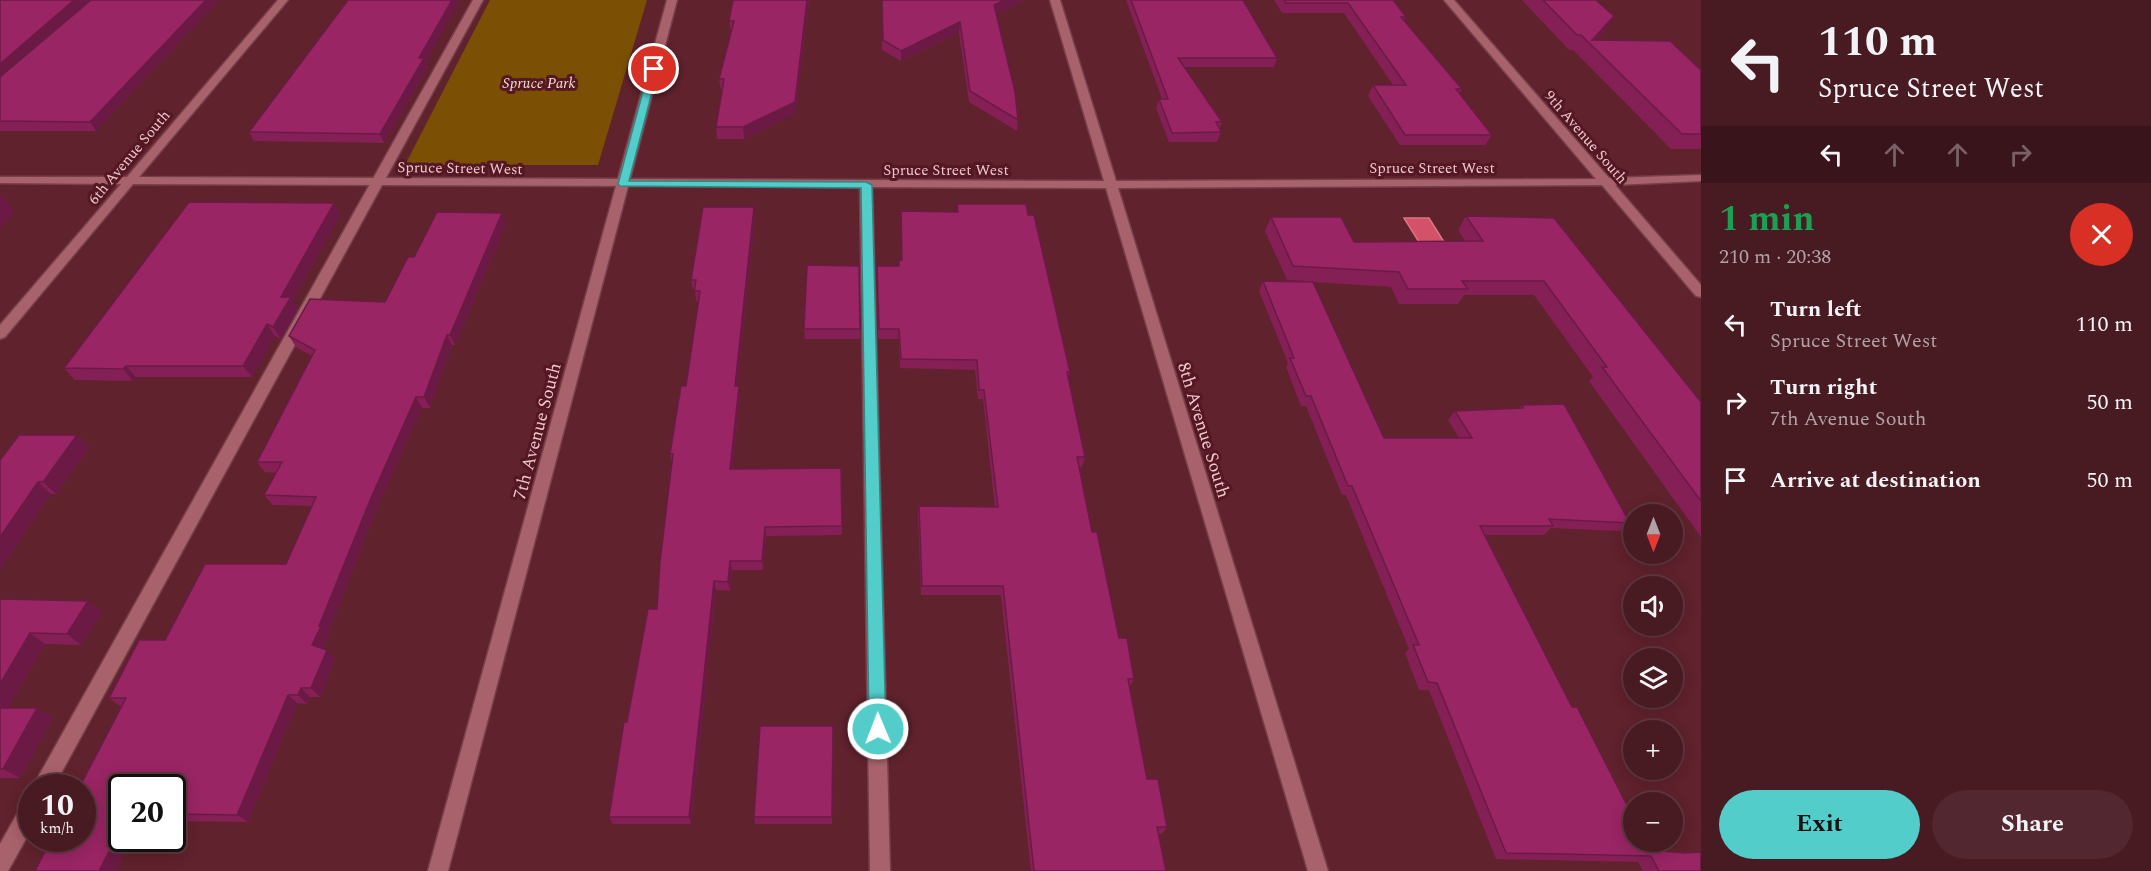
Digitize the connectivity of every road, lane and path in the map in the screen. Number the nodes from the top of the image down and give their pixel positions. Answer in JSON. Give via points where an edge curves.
{"nodes":[{"id":1,"x":283,"y":0,"type":"edge"},
{"id":2,"x":478,"y":0,"type":"edge"},
{"id":3,"x":672,"y":0,"type":"edge"},
{"id":4,"x":1055,"y":0,"type":"edge"},
{"id":5,"x":1449,"y":0,"type":"edge"},
{"id":6,"x":1701,"y":178,"type":"edge"},
{"id":7,"x":0,"y":180,"type":"edge"},
{"id":8,"x":129,"y":180,"type":"junction"},
{"id":9,"x":376,"y":182,"type":"junction"},
{"id":10,"x":1604,"y":182,"type":"junction"},
{"id":11,"x":623,"y":184,"type":"junction"},
{"id":12,"x":866,"y":185,"type":"junction"},
{"id":13,"x":1109,"y":185,"type":"junction"},
{"id":14,"x":1701,"y":293,"type":"edge"},
{"id":15,"x":0,"y":334,"type":"edge"},
{"id":16,"x":50,"y":774,"type":"edge"},
{"id":17,"x":18,"y":832,"type":"edge"},
{"id":18,"x":0,"y":864,"type":"edge"},
{"id":19,"x":438,"y":871,"type":"edge"},
{"id":20,"x":880,"y":871,"type":"edge"},
{"id":21,"x":1318,"y":871,"type":"edge"}],
"edges":[{"from":1,"to":8,"type":"street","name":"6th Avenue South"},
{"from":2,"to":9,"type":"street"},
{"from":3,"to":11,"type":"street","name":"7th Avenue South"},
{"from":4,"to":13,"type":"street","name":"8th Avenue South"},
{"from":5,"to":10,"type":"street","name":"9th Avenue South"},
{"from":6,"to":10,"type":"street","name":"Spruce Street West"},
{"from":7,"to":8,"type":"street","name":"Spruce Street West"},
{"from":8,"to":9,"type":"street","name":"Spruce Street West"},
{"from":8,"to":15,"type":"street","name":"6th Avenue South"},
{"from":9,"to":11,"type":"street","name":"Spruce Street West"},
{"from":9,"to":16,"type":"street"},
{"from":10,"to":13,"type":"street","name":"Spruce Street West"},
{"from":10,"to":14,"type":"street","name":"9th Avenue South"},
{"from":11,"to":12,"type":"street","name":"Spruce Street West"},
{"from":11,"to":19,"type":"street","name":"7th Avenue South"},
{"from":12,"to":13,"type":"street","name":"Spruce Street West"},
{"from":12,"to":20,"type":"street"},
{"from":13,"to":21,"type":"street","name":"8th Avenue South"},
{"from":17,"to":18,"type":"street"}]}
